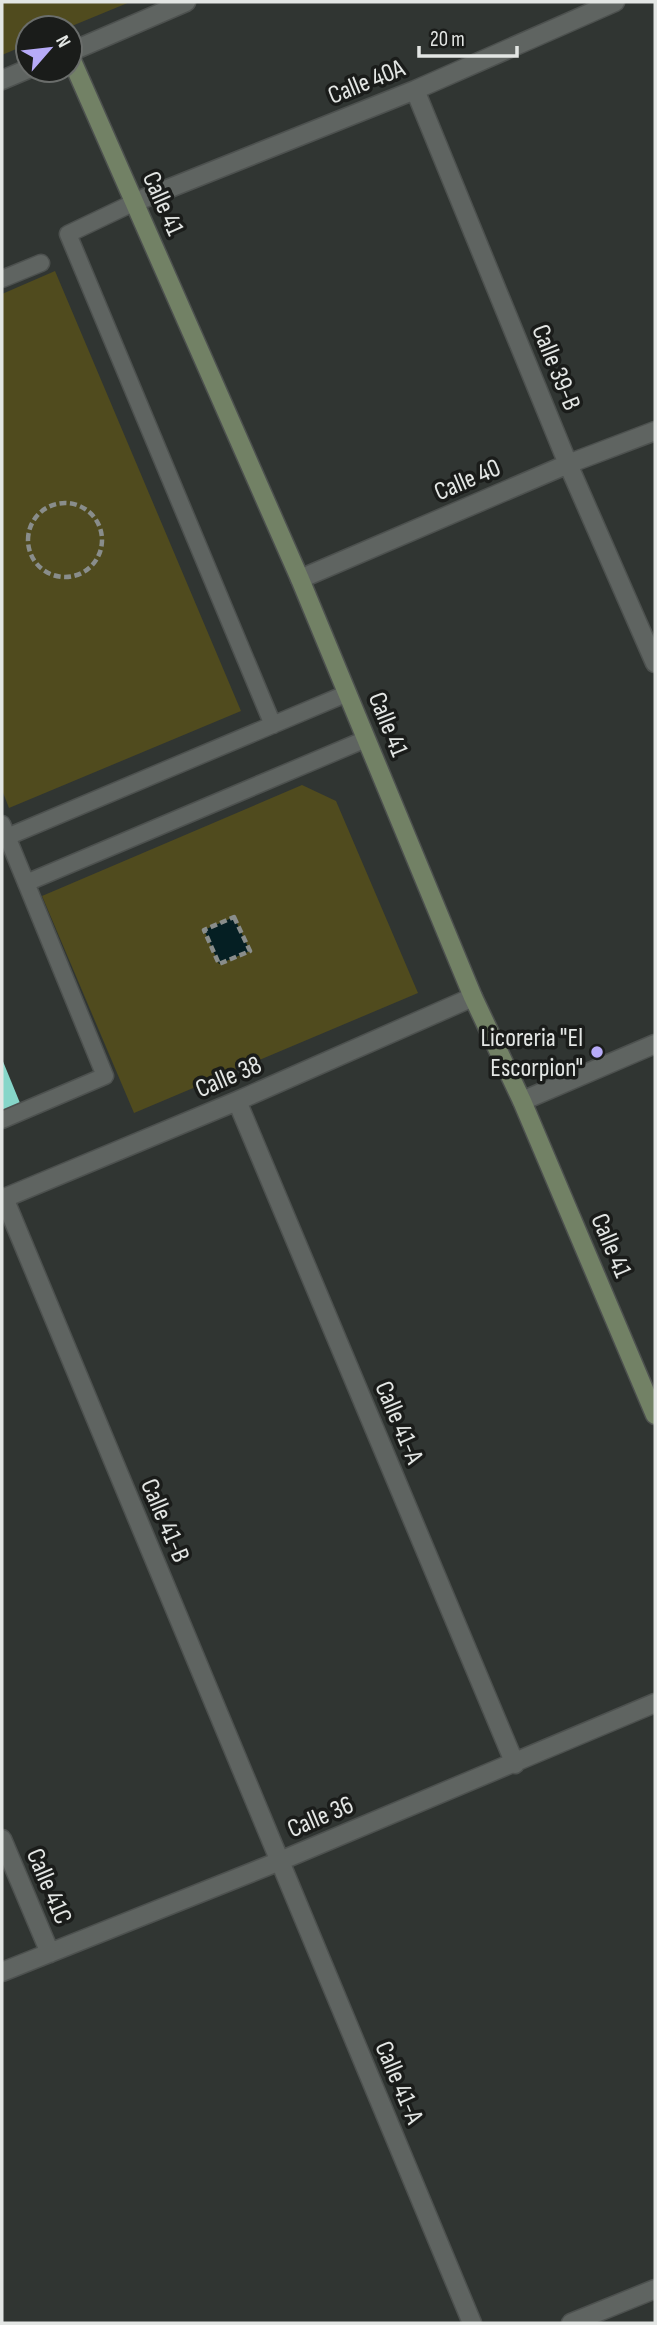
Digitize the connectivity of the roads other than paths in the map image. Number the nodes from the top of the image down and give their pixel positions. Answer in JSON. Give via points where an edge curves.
{"nodes":[{"id":1,"x":186,"y":2,"type":"edge"},
{"id":2,"x":615,"y":2,"type":"edge"},
{"id":3,"x":84,"y":48,"type":"edge"},
{"id":4,"x":83,"y":84,"type":"edge"},
{"id":5,"x":415,"y":90,"type":"junction"},
{"id":6,"x":135,"y":202,"type":"junction"},
{"id":7,"x":41,"y":262,"type":"dead end"},
{"id":8,"x":2,"y":279,"type":"edge"},
{"id":9,"x":655,"y":431,"type":"edge"},
{"id":10,"x":568,"y":464,"type":"junction"},
{"id":11,"x":300,"y":579,"type":"junction"},
{"id":12,"x":655,"y":663,"type":"edge"},
{"id":13,"x":348,"y":693,"type":"junction"},
{"id":14,"x":273,"y":725,"type":"junction"},
{"id":15,"x":366,"y":739,"type":"junction"},
{"id":16,"x":4,"y":830,"type":"edge"},
{"id":17,"x":26,"y":883,"type":"junction"},
{"id":18,"x":473,"y":997,"type":"junction"},
{"id":19,"x":655,"y":1044,"type":"edge"},
{"id":20,"x":237,"y":1101,"type":"junction"},
{"id":21,"x":522,"y":1101,"type":"junction"},
{"id":22,"x":2,"y":1120,"type":"edge"},
{"id":23,"x":3,"y":1199,"type":"edge"},
{"id":24,"x":655,"y":1415,"type":"edge"},
{"id":25,"x":655,"y":1703,"type":"edge"},
{"id":26,"x":515,"y":1763,"type":"junction"},
{"id":27,"x":2,"y":1839,"type":"edge"},
{"id":28,"x":280,"y":1861,"type":"junction"},
{"id":29,"x":50,"y":1953,"type":"junction"},
{"id":30,"x":2,"y":1972,"type":"edge"},
{"id":31,"x":655,"y":2289,"type":"edge"},
{"id":32,"x":472,"y":2323,"type":"edge"},
{"id":33,"x":571,"y":2323,"type":"edge"}],
"edges":[{"from":1,"to":3,"type":"street"},
{"from":2,"to":5,"type":"street","name":"Calle 40A"},
{"from":4,"to":6,"type":"street","name":"Calle 41"},
{"from":5,"to":6,"type":"street","name":"Calle 40A"},
{"from":5,"to":10,"type":"street","name":"Calle 39-B"},
{"from":6,"to":11,"type":"street","name":"Calle 41"},
{"from":6,"to":14,"type":"lane","via":[[68,233]]},
{"from":7,"to":8,"type":"lane"},
{"from":9,"to":10,"type":"street","name":"Calle 40"},
{"from":10,"to":11,"type":"street","name":"Calle 40"},
{"from":10,"to":12,"type":"street","name":"Calle 39-B"},
{"from":11,"to":13,"type":"street","name":"Calle 41"},
{"from":13,"to":14,"type":"lane"},
{"from":13,"to":15,"type":"street","name":"Calle 41"},
{"from":14,"to":16,"type":"lane"},
{"from":15,"to":17,"type":"lane"},
{"from":15,"to":18,"type":"street","name":"Calle 41"},
{"from":16,"to":17,"type":"lane"},
{"from":17,"to":22,"type":"lane","via":[[105,1076]]},
{"from":18,"to":20,"type":"street","name":"Calle 38"},
{"from":18,"to":21,"type":"street","name":"Calle 41"},
{"from":19,"to":21,"type":"street"},
{"from":20,"to":23,"type":"street","name":"Calle 38"},
{"from":20,"to":26,"type":"street","name":"Calle 41-A"},
{"from":21,"to":24,"type":"street","name":"Calle 41"},
{"from":23,"to":28,"type":"street","name":"Calle 41-B"},
{"from":25,"to":26,"type":"street","name":"Calle 36"},
{"from":26,"to":28,"type":"street","name":"Calle 36"},
{"from":27,"to":29,"type":"street","name":"Calle 41C"},
{"from":28,"to":29,"type":"street","name":"Calle 36"},
{"from":28,"to":32,"type":"street","name":"Calle 41-A"},
{"from":29,"to":30,"type":"street","name":"Calle 36"},
{"from":31,"to":33,"type":"street"}]}
